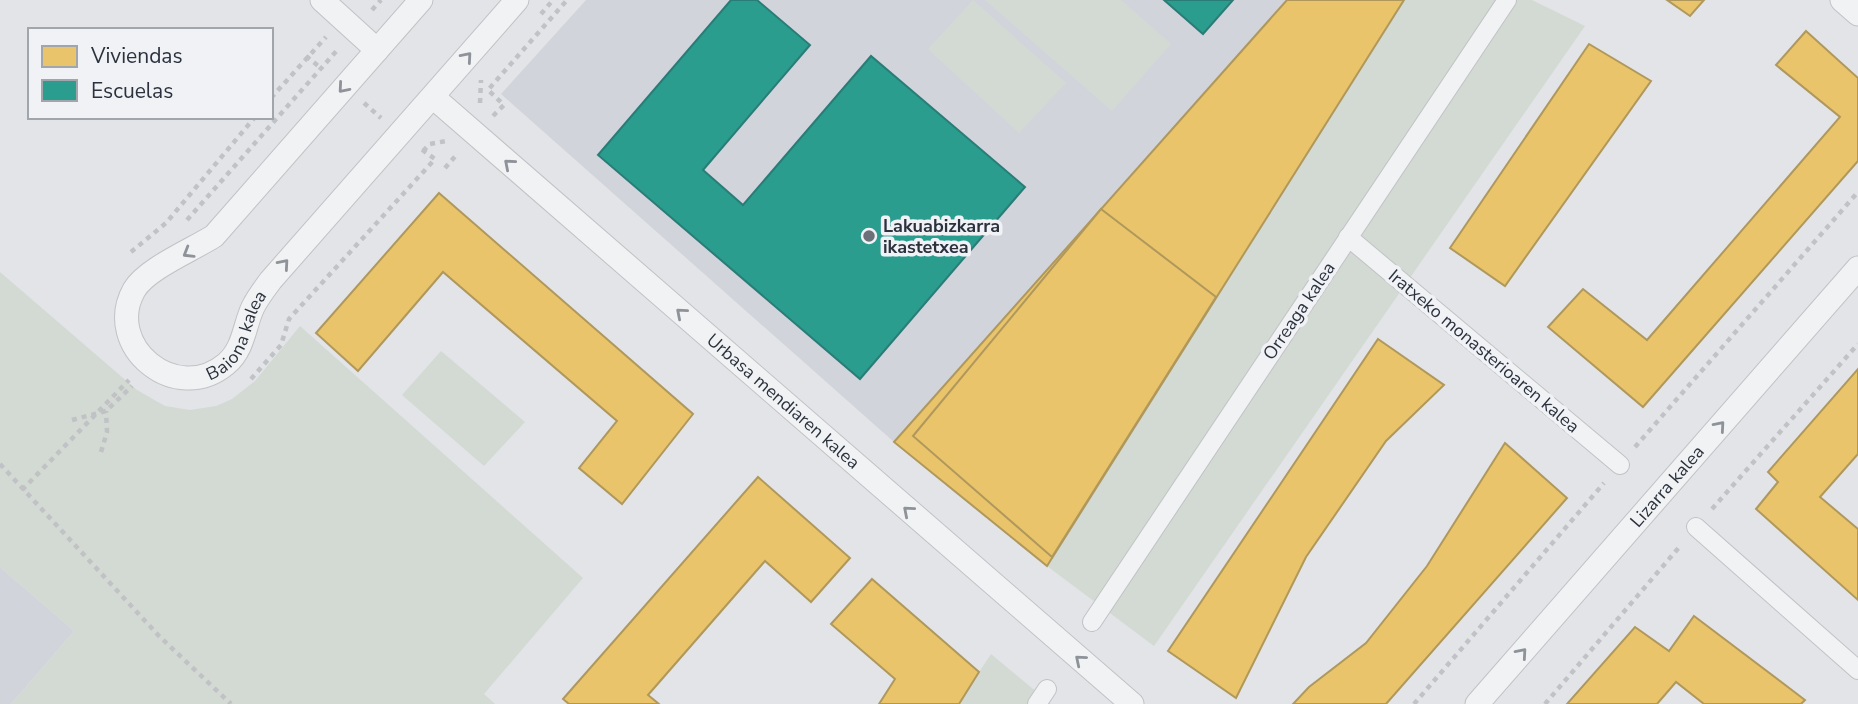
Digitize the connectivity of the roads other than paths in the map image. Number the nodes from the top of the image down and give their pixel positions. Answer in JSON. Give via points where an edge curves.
{"nodes":[{"id":1,"x":322,"y":0,"type":"edge"},
{"id":2,"x":421,"y":0,"type":"edge"},
{"id":3,"x":517,"y":0,"type":"edge"},
{"id":4,"x":1507,"y":0,"type":"edge"},
{"id":5,"x":1842,"y":0,"type":"edge"},
{"id":6,"x":1858,"y":14,"type":"edge"},
{"id":7,"x":377,"y":50,"type":"junction"},
{"id":8,"x":433,"y":97,"type":"junction"},
{"id":9,"x":1348,"y":237,"type":"junction"},
{"id":10,"x":1858,"y":268,"type":"edge"},
{"id":11,"x":1620,"y":464,"type":"dead end"},
{"id":12,"x":1696,"y":527,"type":"dead end"},
{"id":13,"x":1092,"y":622,"type":"dead end"},
{"id":14,"x":1858,"y":670,"type":"edge"},
{"id":15,"x":1047,"y":689,"type":"dead end"},
{"id":16,"x":1037,"y":704,"type":"edge"},
{"id":17,"x":1132,"y":704,"type":"edge"},
{"id":18,"x":1477,"y":704,"type":"edge"}],
"edges":[{"from":1,"to":7,"type":"street"},
{"from":2,"to":7,"type":"street","name":"Baiona kalea"},
{"from":8,"to":3,"type":"street","name":"Baiona kalea","one_way":true},
{"from":4,"to":9,"type":"street","name":"Orreaga kalea"},
{"from":5,"to":6,"type":"street"},
{"from":7,"to":8,"type":"street","name":"Baiona kalea","one_way":true,"via":[[214,236],[153,270],[134,290],[128,318],[131,339],[143,360],[169,377],[182,379],[208,376],[226,363],[238,350],[253,307],[271,280]]},
{"from":17,"to":8,"type":"street","name":"Urbasa mendiaren kalea","one_way":true},
{"from":9,"to":11,"type":"street","name":"Iratxeko monasterioaren kalea"},
{"from":9,"to":13,"type":"street","name":"Orreaga kalea"},
{"from":18,"to":10,"type":"street","name":"Lizarra kalea","one_way":true},
{"from":12,"to":14,"type":"street"},
{"from":15,"to":16,"type":"street"}]}
